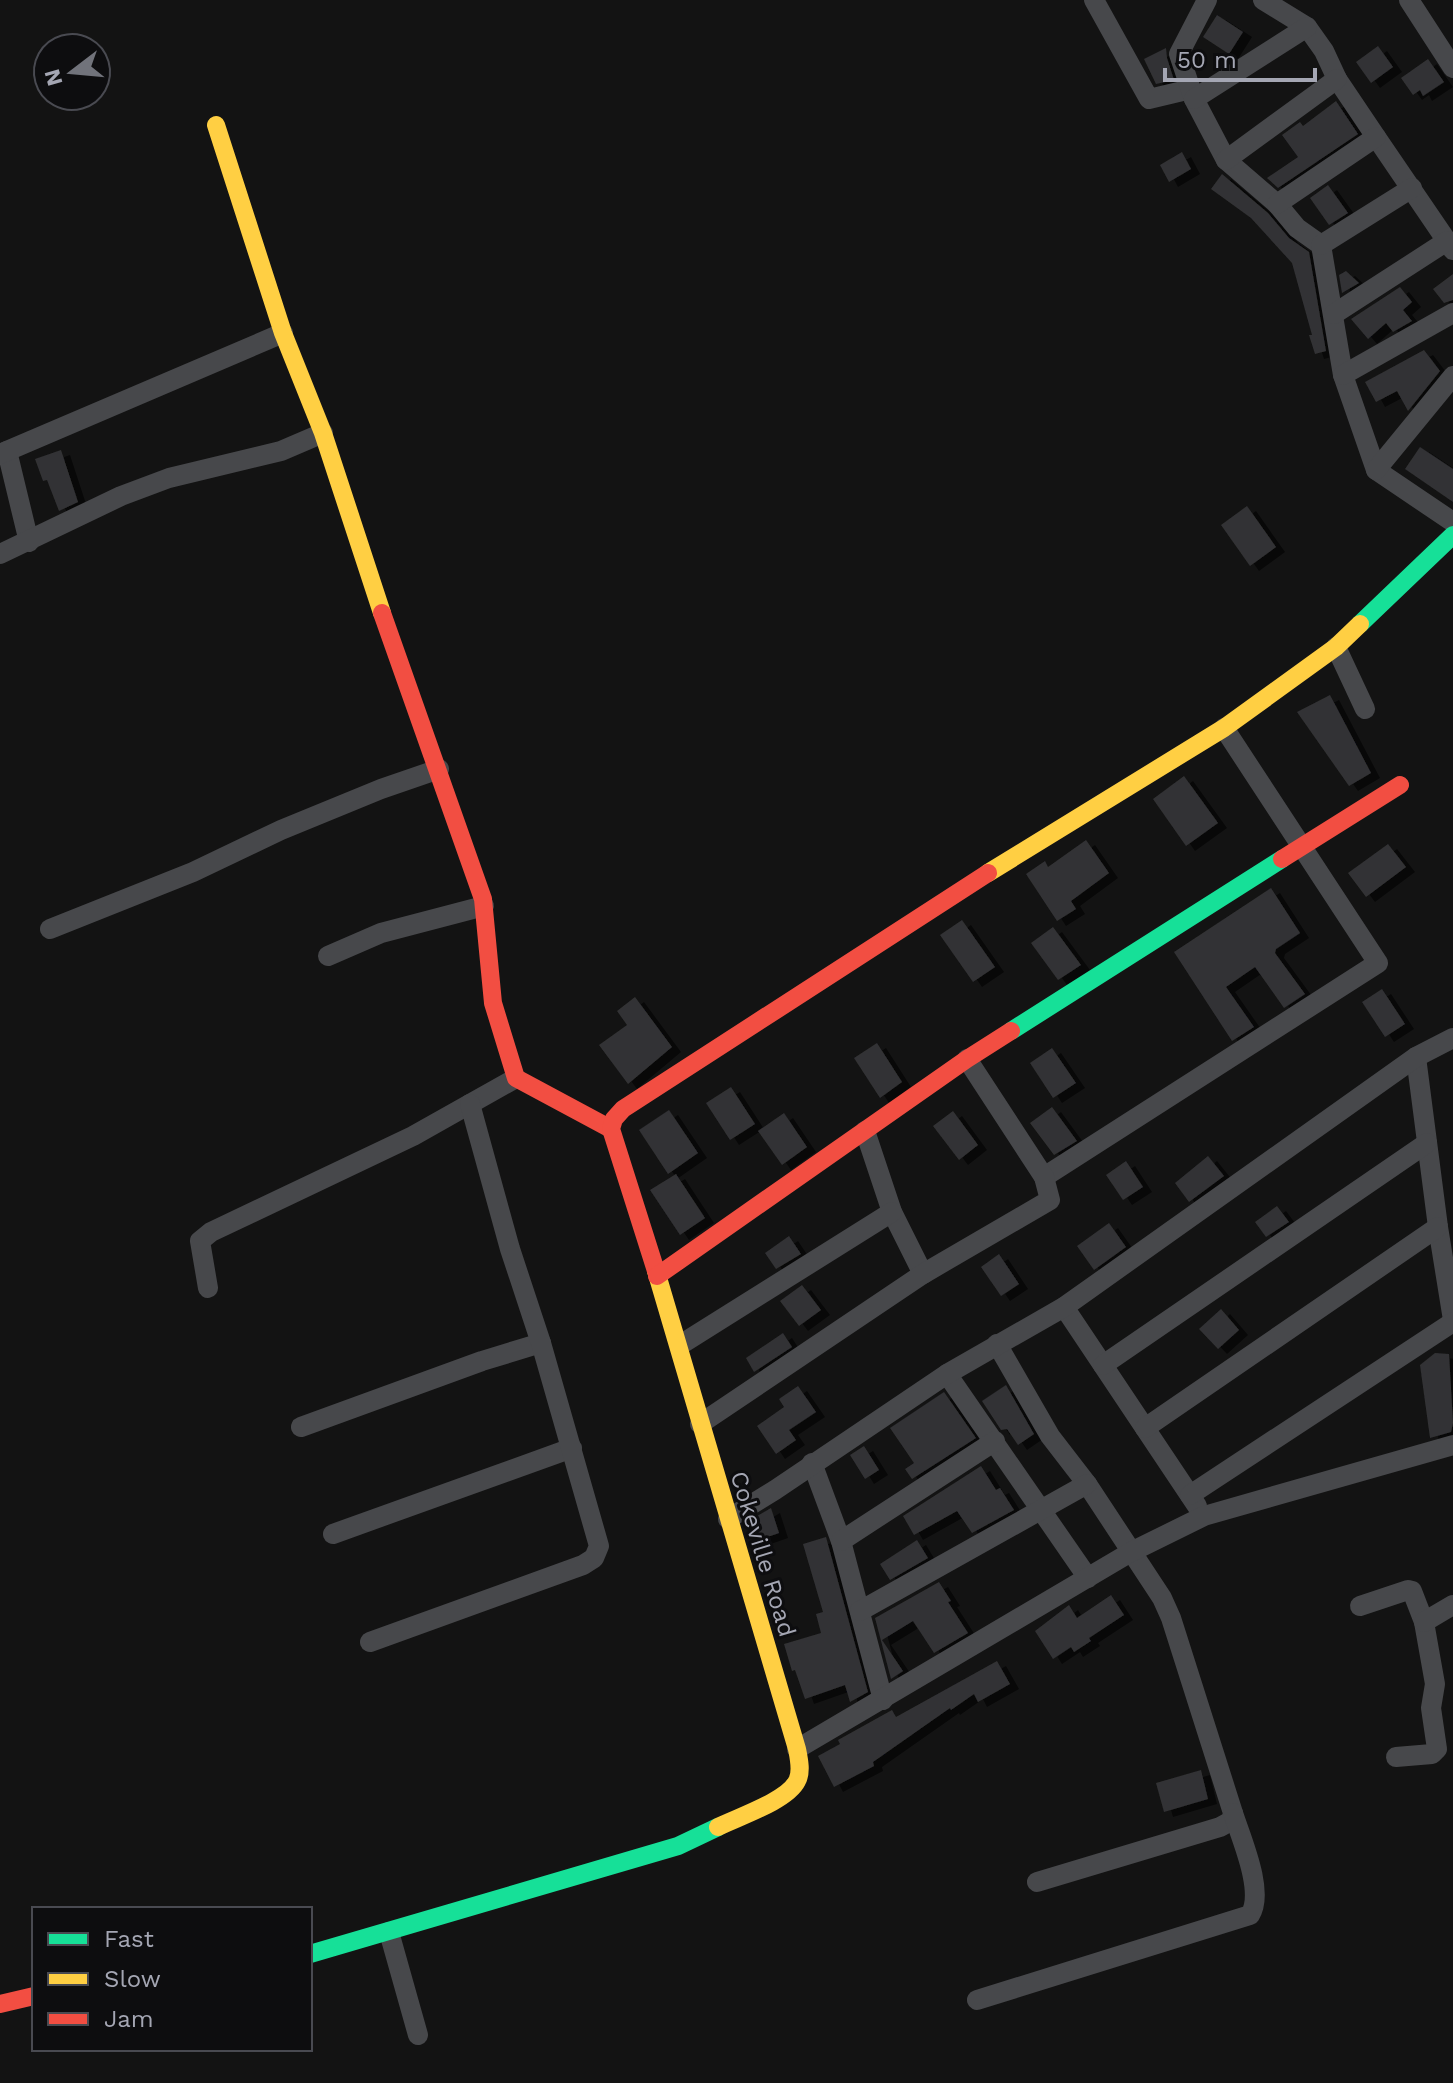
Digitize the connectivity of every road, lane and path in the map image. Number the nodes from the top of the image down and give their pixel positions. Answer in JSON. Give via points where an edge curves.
{"nodes":[{"id":1,"x":1094,"y":0,"type":"edge"},
{"id":2,"x":1207,"y":0,"type":"edge"},
{"id":3,"x":1263,"y":0,"type":"edge"},
{"id":4,"x":1409,"y":0,"type":"edge"},
{"id":5,"x":1307,"y":27,"type":"junction"},
{"id":6,"x":1453,"y":68,"type":"edge"},
{"id":7,"x":1337,"y":79,"type":"junction"},
{"id":8,"x":1192,"y":94,"type":"junction"},
{"id":9,"x":216,"y":125,"type":"dead end"},
{"id":10,"x":1376,"y":137,"type":"junction"},
{"id":11,"x":1226,"y":160,"type":"junction"},
{"id":12,"x":1412,"y":188,"type":"junction"},
{"id":13,"x":1277,"y":204,"type":"junction"},
{"id":14,"x":1321,"y":245,"type":"junction"},
{"id":15,"x":1450,"y":245,"type":"edge"},
{"id":16,"x":1453,"y":313,"type":"edge"},
{"id":17,"x":1334,"y":314,"type":"junction"},
{"id":18,"x":283,"y":333,"type":"junction"},
{"id":19,"x":1343,"y":375,"type":"junction"},
{"id":20,"x":1453,"y":376,"type":"edge"},
{"id":21,"x":323,"y":433,"type":"junction"},
{"id":22,"x":4,"y":453,"type":"edge"},
{"id":23,"x":1376,"y":470,"type":"junction"},
{"id":24,"x":1453,"y":522,"type":"edge"},
{"id":25,"x":1453,"y":535,"type":"edge"},
{"id":26,"x":29,"y":542,"type":"junction"},
{"id":27,"x":0,"y":554,"type":"edge"},
{"id":28,"x":1336,"y":647,"type":"junction"},
{"id":29,"x":1365,"y":709,"type":"dead end"},
{"id":30,"x":1224,"y":728,"type":"junction"},
{"id":31,"x":439,"y":769,"type":"junction"},
{"id":32,"x":1400,"y":785,"type":"dead end"},
{"id":33,"x":1303,"y":847,"type":"junction"},
{"id":34,"x":484,"y":906,"type":"junction"},
{"id":35,"x":50,"y":929,"type":"dead end"},
{"id":36,"x":328,"y":956,"type":"dead end"},
{"id":37,"x":1453,"y":1038,"type":"edge"},
{"id":38,"x":1416,"y":1057,"type":"junction"},
{"id":39,"x":967,"y":1059,"type":"junction"},
{"id":40,"x":516,"y":1078,"type":"junction"},
{"id":41,"x":470,"y":1104,"type":"junction"},
{"id":42,"x":611,"y":1129,"type":"junction"},
{"id":43,"x":865,"y":1131,"type":"junction"},
{"id":44,"x":1427,"y":1143,"type":"junction"},
{"id":45,"x":1044,"y":1177,"type":"junction"},
{"id":46,"x":892,"y":1212,"type":"junction"},
{"id":47,"x":1438,"y":1227,"type":"junction"},
{"id":48,"x":923,"y":1274,"type":"junction"},
{"id":49,"x":657,"y":1276,"type":"junction"},
{"id":50,"x":208,"y":1288,"type":"dead end"},
{"id":51,"x":1064,"y":1307,"type":"junction"},
{"id":52,"x":1453,"y":1321,"type":"edge"},
{"id":53,"x":541,"y":1343,"type":"junction"},
{"id":54,"x":997,"y":1344,"type":"junction"},
{"id":55,"x":680,"y":1345,"type":"junction"},
{"id":56,"x":1103,"y":1365,"type":"junction"},
{"id":57,"x":947,"y":1374,"type":"junction"},
{"id":58,"x":700,"y":1424,"type":"junction"},
{"id":59,"x":301,"y":1427,"type":"dead end"},
{"id":60,"x":1145,"y":1428,"type":"junction"},
{"id":61,"x":995,"y":1441,"type":"junction"},
{"id":62,"x":1453,"y":1445,"type":"edge"},
{"id":63,"x":572,"y":1448,"type":"junction"},
{"id":64,"x":812,"y":1463,"type":"junction"},
{"id":65,"x":1087,"y":1484,"type":"junction"},
{"id":66,"x":1190,"y":1495,"type":"junction"},
{"id":67,"x":1042,"y":1509,"type":"junction"},
{"id":68,"x":1204,"y":1516,"type":"junction"},
{"id":69,"x":728,"y":1519,"type":"junction"},
{"id":70,"x":333,"y":1534,"type":"dead end"},
{"id":71,"x":841,"y":1541,"type":"junction"},
{"id":72,"x":1131,"y":1552,"type":"junction"},
{"id":73,"x":1088,"y":1578,"type":"junction"},
{"id":74,"x":1453,"y":1605,"type":"edge"},
{"id":75,"x":1360,"y":1606,"type":"dead end"},
{"id":76,"x":860,"y":1611,"type":"junction"},
{"id":77,"x":1424,"y":1622,"type":"junction"},
{"id":78,"x":370,"y":1642,"type":"dead end"},
{"id":79,"x":883,"y":1700,"type":"junction"},
{"id":80,"x":797,"y":1749,"type":"junction"},
{"id":81,"x":1396,"y":1757,"type":"dead end"},
{"id":82,"x":1233,"y":1813,"type":"junction"},
{"id":83,"x":1037,"y":1882,"type":"dead end"},
{"id":84,"x":389,"y":1932,"type":"junction"},
{"id":85,"x":312,"y":1953,"type":"edge"},
{"id":86,"x":32,"y":1996,"type":"edge"},
{"id":87,"x":977,"y":2000,"type":"dead end"},
{"id":88,"x":0,"y":2004,"type":"edge"},
{"id":89,"x":418,"y":2035,"type":"dead end"}],
"edges":[{"from":1,"to":8,"type":"street","via":[[1149,99]]},
{"from":2,"to":8,"type":"street","via":[[1179,54]]},
{"from":3,"to":5,"type":"street"},
{"from":4,"to":6,"type":"street"},
{"from":5,"to":7,"type":"street"},
{"from":5,"to":8,"type":"street"},
{"from":7,"to":10,"type":"street"},
{"from":7,"to":11,"type":"street"},
{"from":8,"to":11,"type":"street"},
{"from":9,"to":18,"type":"street"},
{"from":10,"to":12,"type":"street"},
{"from":10,"to":13,"type":"street"},
{"from":11,"to":13,"type":"street"},
{"from":12,"to":14,"type":"street"},
{"from":12,"to":15,"type":"street"},
{"from":13,"to":14,"type":"street"},
{"from":14,"to":17,"type":"street"},
{"from":15,"to":17,"type":"street"},
{"from":16,"to":19,"type":"street"},
{"from":17,"to":19,"type":"street"},
{"from":18,"to":21,"type":"street"},
{"from":18,"to":22,"type":"street"},
{"from":19,"to":23,"type":"street"},
{"from":20,"to":23,"type":"street"},
{"from":21,"to":26,"type":"street","via":[[281,451],[169,478]]},
{"from":21,"to":31,"type":"street"},
{"from":22,"to":26,"type":"street"},
{"from":23,"to":24,"type":"street"},
{"from":25,"to":28,"type":"street"},
{"from":26,"to":27,"type":"street"},
{"from":28,"to":29,"type":"street"},
{"from":28,"to":30,"type":"street"},
{"from":30,"to":33,"type":"street"},
{"from":30,"to":42,"type":"street","via":[[963,888],[623,1109]]},
{"from":31,"to":34,"type":"street"},
{"from":31,"to":35,"type":"street"},
{"from":32,"to":33,"type":"street"},
{"from":33,"to":39,"type":"street"},
{"from":33,"to":45,"type":"street","via":[[1378,963]]},
{"from":34,"to":36,"type":"street","via":[[381,933]]},
{"from":34,"to":40,"type":"street","via":[[493,1003]]},
{"from":37,"to":38,"type":"street"},
{"from":38,"to":44,"type":"street"},
{"from":38,"to":51,"type":"street"},
{"from":39,"to":43,"type":"street"},
{"from":39,"to":45,"type":"street"},
{"from":40,"to":41,"type":"street"},
{"from":40,"to":42,"type":"street"},
{"from":41,"to":50,"type":"street","via":[[211,1232],[200,1241]]},
{"from":41,"to":53,"type":"street"},
{"from":42,"to":49,"type":"street","name":"Cokeville Road"},
{"from":43,"to":46,"type":"street"},
{"from":43,"to":49,"type":"street"},
{"from":44,"to":47,"type":"street"},
{"from":44,"to":56,"type":"street"},
{"from":45,"to":48,"type":"street","via":[[1050,1200]]},
{"from":46,"to":48,"type":"street"},
{"from":46,"to":55,"type":"street"},
{"from":47,"to":52,"type":"street"},
{"from":47,"to":60,"type":"street"},
{"from":48,"to":58,"type":"street"},
{"from":49,"to":55,"type":"street","name":"Cokeville Road"},
{"from":51,"to":54,"type":"street"},
{"from":51,"to":56,"type":"street"},
{"from":52,"to":66,"type":"street"},
{"from":53,"to":59,"type":"street"},
{"from":53,"to":63,"type":"street"},
{"from":54,"to":57,"type":"street"},
{"from":54,"to":65,"type":"street","via":[[1050,1436]]},
{"from":55,"to":58,"type":"street","name":"Cokeville Road"},
{"from":56,"to":60,"type":"street"},
{"from":57,"to":61,"type":"street"},
{"from":57,"to":64,"type":"street"},
{"from":58,"to":69,"type":"street","name":"Cokeville Road"},
{"from":60,"to":66,"type":"street"},
{"from":61,"to":67,"type":"street"},
{"from":61,"to":71,"type":"street"},
{"from":62,"to":68,"type":"street"},
{"from":63,"to":70,"type":"street"},
{"from":63,"to":78,"type":"street","via":[[599,1546],[594,1558]]},
{"from":64,"to":69,"type":"street"},
{"from":64,"to":71,"type":"street"},
{"from":65,"to":67,"type":"street"},
{"from":65,"to":72,"type":"street"},
{"from":66,"to":68,"type":"street"},
{"from":67,"to":73,"type":"street"},
{"from":67,"to":76,"type":"street"},
{"from":68,"to":72,"type":"street"},
{"from":69,"to":80,"type":"street","name":"Cokeville Road"},
{"from":71,"to":76,"type":"street"},
{"from":72,"to":73,"type":"street"},
{"from":72,"to":82,"type":"street","via":[[1171,1618]]},
{"from":73,"to":79,"type":"street"},
{"from":74,"to":77,"type":"street"},
{"from":75,"to":77,"type":"street","via":[[1408,1590],[1416,1597]]},
{"from":76,"to":79,"type":"street"},
{"from":77,"to":81,"type":"street","via":[[1435,1684],[1431,1708],[1437,1749]]},
{"from":79,"to":80,"type":"street"},
{"from":80,"to":84,"type":"street","name":"Cokeville Road","via":[[801,1775],[794,1789],[678,1846]]},
{"from":82,"to":83,"type":"street","via":[[1220,1827]]},
{"from":82,"to":87,"type":"street","via":[[1255,1888],[1256,1907],[1250,1915]]},
{"from":84,"to":85,"type":"street"},
{"from":84,"to":89,"type":"street"},
{"from":86,"to":88,"type":"street"}]}
